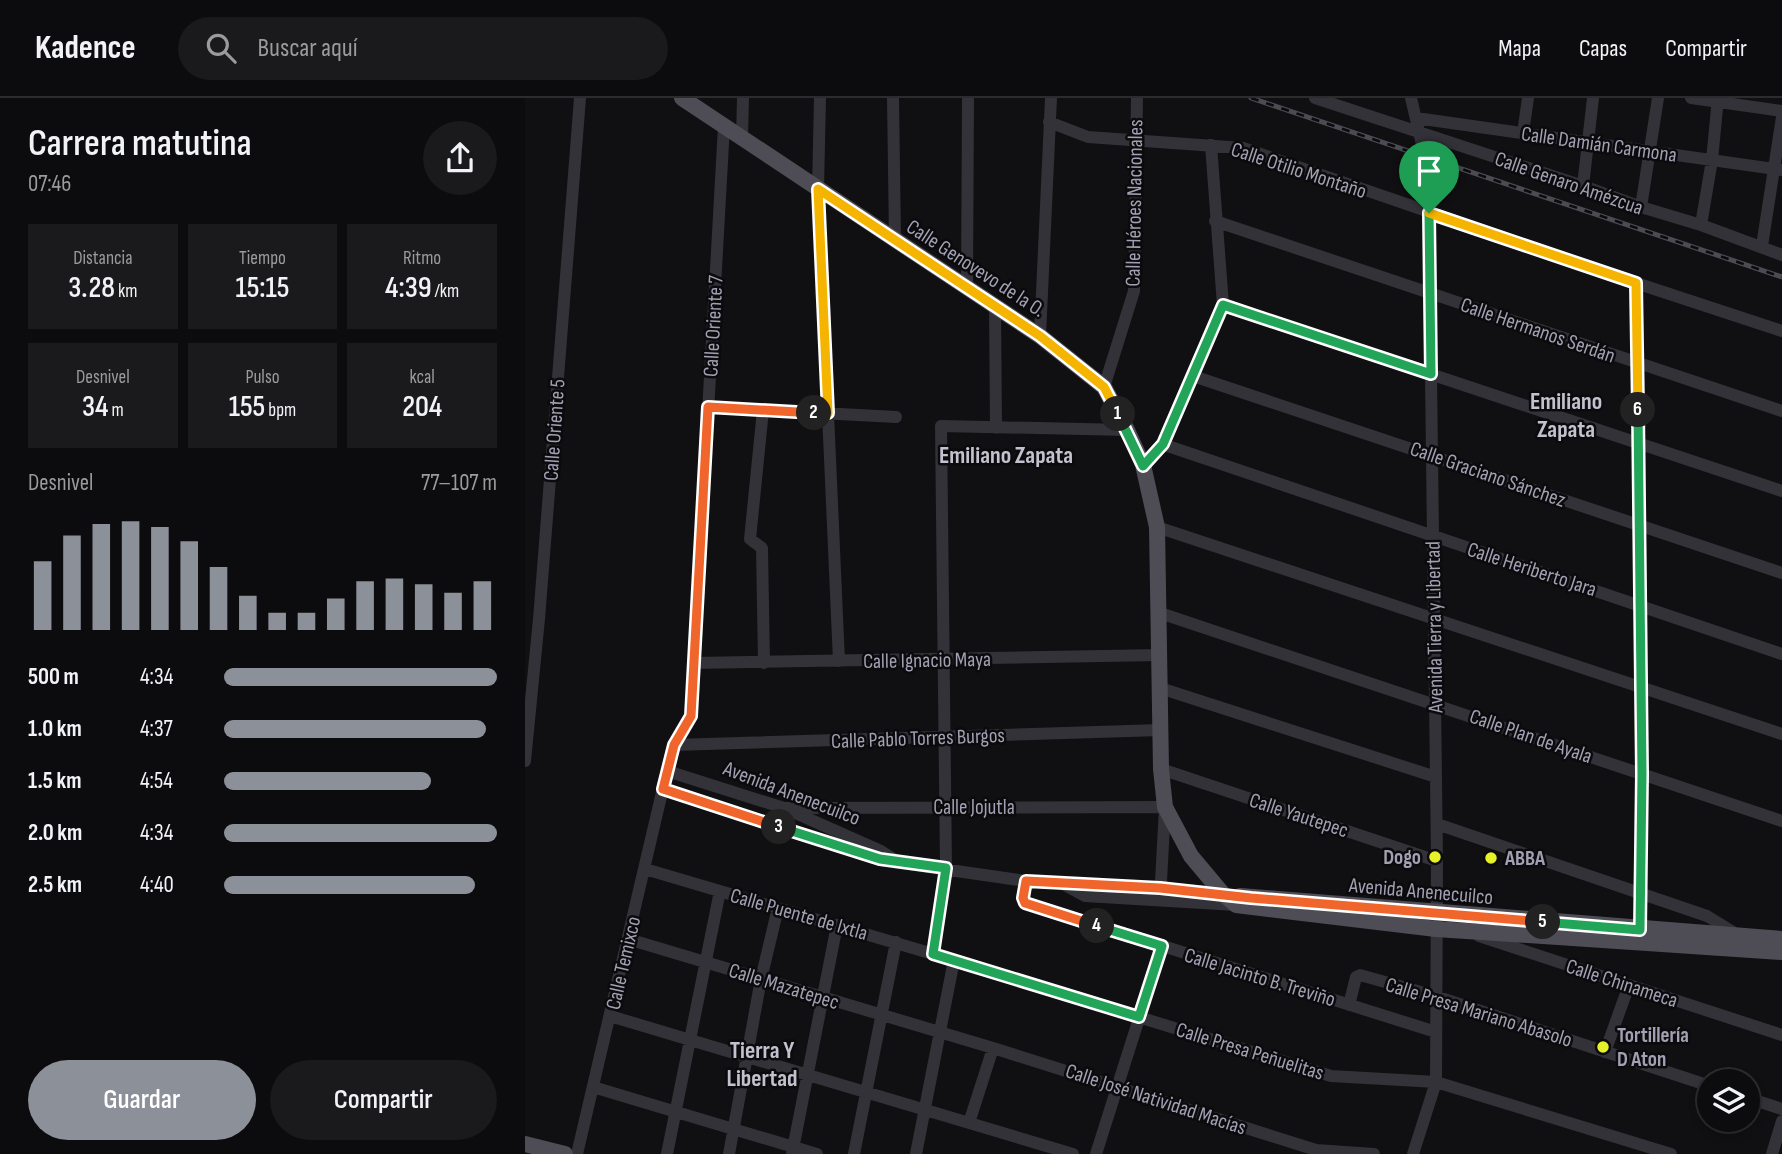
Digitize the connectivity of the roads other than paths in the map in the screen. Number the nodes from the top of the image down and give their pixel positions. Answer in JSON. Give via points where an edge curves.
{"nodes":[{"id":1,"x":580,"y":98,"type":"edge"},
{"id":2,"x":682,"y":98,"type":"edge"},
{"id":3,"x":743,"y":98,"type":"edge"},
{"id":4,"x":820,"y":98,"type":"edge"},
{"id":5,"x":893,"y":98,"type":"edge"},
{"id":6,"x":968,"y":98,"type":"edge"},
{"id":7,"x":1051,"y":98,"type":"edge"},
{"id":8,"x":1137,"y":98,"type":"edge"},
{"id":9,"x":1315,"y":98,"type":"edge"},
{"id":10,"x":1411,"y":98,"type":"edge"},
{"id":11,"x":1528,"y":98,"type":"edge"},
{"id":12,"x":1594,"y":98,"type":"edge"},
{"id":13,"x":1658,"y":98,"type":"edge"},
{"id":14,"x":1691,"y":98,"type":"edge"},
{"id":15,"x":1718,"y":99,"type":"edge"},
{"id":16,"x":1782,"y":111,"type":"edge"},
{"id":17,"x":1782,"y":117,"type":"edge"},
{"id":18,"x":1416,"y":118,"type":"junction"},
{"id":19,"x":1049,"y":121,"type":"junction"},
{"id":20,"x":724,"y":126,"type":"junction"},
{"id":21,"x":1523,"y":133,"type":"junction"},
{"id":22,"x":1420,"y":134,"type":"junction"},
{"id":23,"x":742,"y":138,"type":"junction"},
{"id":24,"x":1135,"y":139,"type":"junction"},
{"id":25,"x":1587,"y":142,"type":"junction"},
{"id":26,"x":1211,"y":145,"type":"junction"},
{"id":27,"x":1650,"y":151,"type":"junction"},
{"id":28,"x":1711,"y":160,"type":"junction"},
{"id":29,"x":1778,"y":169,"type":"edge"},
{"id":30,"x":1583,"y":186,"type":"junction"},
{"id":31,"x":818,"y":189,"type":"junction"},
{"id":32,"x":1641,"y":207,"type":"junction"},
{"id":33,"x":1429,"y":213,"type":"junction"},
{"id":34,"x":1215,"y":221,"type":"junction"},
{"id":35,"x":1701,"y":225,"type":"junction"},
{"id":36,"x":895,"y":239,"type":"junction"},
{"id":37,"x":1762,"y":246,"type":"junction"},
{"id":38,"x":1782,"y":255,"type":"edge"},
{"id":39,"x":1636,"y":283,"type":"junction"},
{"id":40,"x":967,"y":287,"type":"junction"},
{"id":41,"x":1430,"y":293,"type":"junction"},
{"id":42,"x":995,"y":305,"type":"junction"},
{"id":43,"x":1223,"y":305,"type":"junction"},
{"id":44,"x":1782,"y":331,"type":"edge"},
{"id":45,"x":1040,"y":336,"type":"junction"},
{"id":46,"x":1637,"y":364,"type":"junction"},
{"id":47,"x":1431,"y":374,"type":"junction"},
{"id":48,"x":1193,"y":376,"type":"junction"},
{"id":49,"x":1104,"y":387,"type":"junction"},
{"id":50,"x":708,"y":407,"type":"junction"},
{"id":51,"x":763,"y":410,"type":"junction"},
{"id":52,"x":1782,"y":411,"type":"edge"},
{"id":53,"x":828,"y":413,"type":"junction"},
{"id":54,"x":896,"y":416,"type":"dead end"},
{"id":55,"x":996,"y":428,"type":"junction"},
{"id":56,"x":1127,"y":430,"type":"junction"},
{"id":57,"x":1163,"y":444,"type":"junction"},
{"id":58,"x":1638,"y":444,"type":"junction"},
{"id":59,"x":1432,"y":454,"type":"junction"},
{"id":60,"x":1143,"y":466,"type":"junction"},
{"id":61,"x":1782,"y":491,"type":"edge"},
{"id":62,"x":1639,"y":525,"type":"junction"},
{"id":63,"x":1157,"y":527,"type":"junction"},
{"id":64,"x":1433,"y":537,"type":"junction"},
{"id":65,"x":1782,"y":573,"type":"edge"},
{"id":66,"x":1640,"y":605,"type":"junction"},
{"id":67,"x":1160,"y":613,"type":"junction"},
{"id":68,"x":1434,"y":617,"type":"junction"},
{"id":69,"x":525,"y":618,"type":"edge"},
{"id":70,"x":539,"y":619,"type":"junction"},
{"id":71,"x":1782,"y":654,"type":"edge"},
{"id":72,"x":1160,"y":655,"type":"junction"},
{"id":73,"x":944,"y":660,"type":"junction"},
{"id":74,"x":839,"y":661,"type":"junction"},
{"id":75,"x":694,"y":663,"type":"junction"},
{"id":76,"x":764,"y":663,"type":"junction"},
{"id":77,"x":1160,"y":688,"type":"junction"},
{"id":78,"x":1641,"y":688,"type":"junction"},
{"id":79,"x":1435,"y":704,"type":"junction"},
{"id":80,"x":1161,"y":730,"type":"junction"},
{"id":81,"x":1782,"y":734,"type":"edge"},
{"id":82,"x":946,"y":737,"type":"junction"},
{"id":83,"x":674,"y":745,"type":"junction"},
{"id":84,"x":525,"y":761,"type":"edge"},
{"id":85,"x":1161,"y":769,"type":"junction"},
{"id":86,"x":667,"y":771,"type":"junction"},
{"id":87,"x":1642,"y":774,"type":"junction"},
{"id":88,"x":1436,"y":777,"type":"junction"},
{"id":89,"x":663,"y":789,"type":"junction"},
{"id":90,"x":827,"y":807,"type":"junction"},
{"id":91,"x":947,"y":807,"type":"junction"},
{"id":92,"x":1165,"y":807,"type":"junction"},
{"id":93,"x":784,"y":808,"type":"junction"},
{"id":94,"x":1782,"y":821,"type":"edge"},
{"id":95,"x":1437,"y":824,"type":"junction"},
{"id":96,"x":825,"y":825,"type":"junction"},
{"id":97,"x":1437,"y":861,"type":"junction"},
{"id":98,"x":898,"y":862,"type":"junction"},
{"id":99,"x":946,"y":868,"type":"junction"},
{"id":100,"x":645,"y":869,"type":"junction"},
{"id":101,"x":1026,"y":881,"type":"junction"},
{"id":102,"x":720,"y":891,"type":"junction"},
{"id":103,"x":1641,"y":892,"type":"junction"},
{"id":104,"x":1222,"y":893,"type":"junction"},
{"id":105,"x":1160,"y":894,"type":"junction"},
{"id":106,"x":1236,"y":905,"type":"junction"},
{"id":107,"x":778,"y":908,"type":"junction"},
{"id":108,"x":1437,"y":921,"type":"junction"},
{"id":109,"x":837,"y":925,"type":"junction"},
{"id":110,"x":1462,"y":930,"type":"junction"},
{"id":111,"x":1640,"y":930,"type":"junction"},
{"id":112,"x":1741,"y":936,"type":"junction"},
{"id":113,"x":628,"y":939,"type":"junction"},
{"id":114,"x":1782,"y":939,"type":"edge"},
{"id":115,"x":896,"y":943,"type":"junction"},
{"id":116,"x":1162,"y":946,"type":"junction"},
{"id":117,"x":1782,"y":952,"type":"edge"},
{"id":118,"x":933,"y":954,"type":"junction"},
{"id":119,"x":954,"y":960,"type":"junction"},
{"id":120,"x":705,"y":962,"type":"junction"},
{"id":121,"x":761,"y":979,"type":"junction"},
{"id":122,"x":1629,"y":985,"type":"junction"},
{"id":123,"x":1435,"y":996,"type":"junction"},
{"id":124,"x":822,"y":998,"type":"junction"},
{"id":125,"x":1349,"y":1005,"type":"junction"},
{"id":126,"x":610,"y":1016,"type":"junction"},
{"id":127,"x":881,"y":1016,"type":"junction"},
{"id":128,"x":1139,"y":1017,"type":"junction"},
{"id":129,"x":1436,"y":1032,"type":"junction"},
{"id":130,"x":940,"y":1033,"type":"junction"},
{"id":131,"x":1782,"y":1035,"type":"edge"},
{"id":132,"x":689,"y":1040,"type":"junction"},
{"id":133,"x":993,"y":1048,"type":"junction"},
{"id":134,"x":1605,"y":1052,"type":"junction"},
{"id":135,"x":748,"y":1057,"type":"junction"},
{"id":136,"x":807,"y":1075,"type":"junction"},
{"id":137,"x":1436,"y":1082,"type":"junction"},
{"id":138,"x":1697,"y":1082,"type":"edge"},
{"id":139,"x":1116,"y":1086,"type":"junction"},
{"id":140,"x":593,"y":1087,"type":"junction"},
{"id":141,"x":866,"y":1093,"type":"junction"},
{"id":142,"x":1760,"y":1102,"type":"edge"},
{"id":143,"x":1782,"y":1109,"type":"edge"},
{"id":144,"x":924,"y":1110,"type":"junction"},
{"id":145,"x":676,"y":1112,"type":"junction"},
{"id":146,"x":1782,"y":1121,"type":"edge"},
{"id":147,"x":969,"y":1123,"type":"junction"},
{"id":148,"x":735,"y":1129,"type":"junction"},
{"id":149,"x":525,"y":1144,"type":"edge"},
{"id":150,"x":793,"y":1150,"type":"edge"},
{"id":151,"x":565,"y":1154,"type":"edge"},
{"id":152,"x":577,"y":1154,"type":"edge"},
{"id":153,"x":667,"y":1154,"type":"edge"},
{"id":154,"x":729,"y":1154,"type":"edge"},
{"id":155,"x":817,"y":1154,"type":"edge"},
{"id":156,"x":854,"y":1154,"type":"edge"},
{"id":157,"x":916,"y":1154,"type":"edge"},
{"id":158,"x":1073,"y":1154,"type":"edge"},
{"id":159,"x":1096,"y":1154,"type":"edge"},
{"id":160,"x":1374,"y":1154,"type":"edge"},
{"id":161,"x":1413,"y":1154,"type":"edge"},
{"id":162,"x":1671,"y":1154,"type":"edge"},
{"id":163,"x":1772,"y":1154,"type":"edge"}],
"edges":[{"from":1,"to":70,"type":"street","name":"Calle Oriente 5"},
{"from":2,"to":20,"type":"main road","name":"Calle Genovevo de la O."},
{"from":3,"to":23,"type":"street"},
{"from":4,"to":31,"type":"street"},
{"from":5,"to":36,"type":"street"},
{"from":6,"to":40,"type":"street"},
{"from":7,"to":19,"type":"street"},
{"from":8,"to":24,"type":"street","name":"Calle Héroes Nacionales"},
{"from":9,"to":22,"type":"street","name":"Calle Genaro Amézcua"},
{"from":10,"to":18,"type":"street","name":"Avenida Tierra y Libertad"},
{"from":11,"to":21,"type":"street"},
{"from":12,"to":25,"type":"street"},
{"from":13,"to":27,"type":"street"},
{"from":14,"to":15,"type":"street"},
{"from":15,"to":16,"type":"street"},
{"from":15,"to":28,"type":"street"},
{"from":17,"to":29,"type":"street"},
{"from":18,"to":21,"type":"street","name":"Calle Damián Carmona"},
{"from":18,"to":22,"type":"street","name":"Avenida Tierra y Libertad"},
{"from":19,"to":24,"type":"street","name":"Calle Otilio Montaño","via":[[1088,137]]},
{"from":19,"to":45,"type":"street"},
{"from":20,"to":23,"type":"main road","name":"Calle Genovevo de la O."},
{"from":20,"to":50,"type":"street","name":"Calle Oriente 7"},
{"from":21,"to":25,"type":"street","name":"Calle Damián Carmona"},
{"from":22,"to":30,"type":"street","name":"Calle Genaro Amézcua"},
{"from":22,"to":33,"type":"street","name":"Avenida Tierra y Libertad"},
{"from":23,"to":31,"type":"main road","name":"Calle Genovevo de la O."},
{"from":24,"to":26,"type":"street","name":"Calle Otilio Montaño"},
{"from":24,"to":49,"type":"street","name":"Calle Héroes Nacionales","via":[[1133,291]]},
{"from":25,"to":27,"type":"street","name":"Calle Damián Carmona"},
{"from":25,"to":30,"type":"street"},
{"from":26,"to":33,"type":"street","name":"Calle Otilio Montaño","via":[[1243,148]]},
{"from":26,"to":34,"type":"street"},
{"from":27,"to":28,"type":"street","name":"Calle Damián Carmona"},
{"from":27,"to":32,"type":"street"},
{"from":28,"to":29,"type":"street","name":"Calle Damián Carmona"},
{"from":28,"to":35,"type":"street"},
{"from":29,"to":37,"type":"street"},
{"from":30,"to":32,"type":"street","name":"Calle Genaro Amézcua"},
{"from":31,"to":36,"type":"main road","name":"Calle Genovevo de la O."},
{"from":31,"to":53,"type":"street"},
{"from":32,"to":35,"type":"street","name":"Calle Genaro Amézcua"},
{"from":33,"to":39,"type":"street","name":"Calle Otilio Montaño"},
{"from":33,"to":41,"type":"street","name":"Avenida Tierra y Libertad"},
{"from":34,"to":41,"type":"street","name":"Calle Hermanos Serdán"},
{"from":34,"to":43,"type":"street"},
{"from":35,"to":37,"type":"street","name":"Calle Genaro Amézcua"},
{"from":36,"to":40,"type":"main road","name":"Calle Genovevo de la O."},
{"from":37,"to":38,"type":"street","name":"Calle Genaro Amézcua"},
{"from":39,"to":44,"type":"street","name":"Calle Otilio Montaño"},
{"from":39,"to":46,"type":"street"},
{"from":40,"to":42,"type":"main road","name":"Calle Genovevo de la O."},
{"from":41,"to":46,"type":"street","name":"Calle Hermanos Serdán"},
{"from":41,"to":47,"type":"street","name":"Avenida Tierra y Libertad"},
{"from":42,"to":45,"type":"main road","name":"Calle Genovevo de la O."},
{"from":42,"to":55,"type":"street"},
{"from":43,"to":47,"type":"street"},
{"from":43,"to":48,"type":"street"},
{"from":45,"to":49,"type":"main road","name":"Calle Genovevo de la O."},
{"from":46,"to":52,"type":"street","name":"Calle Hermanos Serdán"},
{"from":46,"to":58,"type":"street"},
{"from":47,"to":58,"type":"street"},
{"from":47,"to":59,"type":"street","name":"Avenida Tierra y Libertad"},
{"from":48,"to":57,"type":"street"},
{"from":48,"to":59,"type":"street","name":"Calle Graciano Sánchez"},
{"from":49,"to":56,"type":"main road","name":"Calle Genovevo de la O."},
{"from":50,"to":51,"type":"street"},
{"from":50,"to":75,"type":"street","name":"Calle Oriente 7"},
{"from":51,"to":53,"type":"street"},
{"from":51,"to":76,"type":"street","via":[[750,539],[762,548]]},
{"from":53,"to":54,"type":"street"},
{"from":53,"to":74,"type":"street"},
{"from":55,"to":56,"type":"street"},
{"from":55,"to":73,"type":"street","via":[[941,426]]},
{"from":56,"to":60,"type":"main road","name":"Calle Genovevo de la O."},
{"from":57,"to":60,"type":"street"},
{"from":57,"to":64,"type":"street","name":"Calle Heriberto Jara"},
{"from":58,"to":61,"type":"street"},
{"from":58,"to":62,"type":"street"},
{"from":59,"to":62,"type":"street","name":"Calle Graciano Sánchez"},
{"from":59,"to":64,"type":"street","name":"Avenida Tierra y Libertad"},
{"from":60,"to":63,"type":"main road","name":"Calle Genovevo de la O."},
{"from":62,"to":65,"type":"street","name":"Calle Graciano Sánchez"},
{"from":62,"to":66,"type":"street"},
{"from":63,"to":67,"type":"main road","name":"Calle Genovevo de la O."},
{"from":63,"to":68,"type":"street"},
{"from":64,"to":66,"type":"street","name":"Calle Heriberto Jara"},
{"from":64,"to":68,"type":"street","name":"Avenida Tierra y Libertad"},
{"from":66,"to":71,"type":"street","name":"Calle Heriberto Jara"},
{"from":66,"to":78,"type":"street"},
{"from":67,"to":72,"type":"main road","name":"Calle Genovevo de la O."},
{"from":67,"to":79,"type":"street","name":"Calle Plan de Ayala"},
{"from":68,"to":78,"type":"street"},
{"from":68,"to":79,"type":"street","name":"Avenida Tierra y Libertad"},
{"from":69,"to":70,"type":"street"},
{"from":70,"to":84,"type":"street","name":"Calle Oriente 5"},
{"from":72,"to":73,"type":"street","name":"Calle Ignacio Maya"},
{"from":72,"to":77,"type":"main road","name":"Calle Genovevo de la O."},
{"from":73,"to":74,"type":"street","name":"Calle Ignacio Maya"},
{"from":73,"to":82,"type":"street"},
{"from":74,"to":76,"type":"street","name":"Calle Ignacio Maya"},
{"from":75,"to":76,"type":"street","name":"Calle Ignacio Maya"},
{"from":75,"to":83,"type":"street","name":"Calle Oriente 7","via":[[691,716]]},
{"from":77,"to":80,"type":"main road","name":"Calle Genovevo de la O."},
{"from":77,"to":88,"type":"street"},
{"from":78,"to":81,"type":"street"},
{"from":78,"to":87,"type":"street"},
{"from":79,"to":87,"type":"street","name":"Calle Plan de Ayala"},
{"from":79,"to":88,"type":"street","name":"Avenida Tierra y Libertad"},
{"from":80,"to":82,"type":"street","name":"Calle Pablo Torres Burgos"},
{"from":80,"to":85,"type":"main road","name":"Calle Genovevo de la O."},
{"from":82,"to":83,"type":"street","name":"Calle Pablo Torres Burgos"},
{"from":82,"to":91,"type":"street"},
{"from":83,"to":86,"type":"street","name":"Calle Oriente 7"},
{"from":85,"to":92,"type":"main road","name":"Calle Genovevo de la O."},
{"from":85,"to":97,"type":"street","name":"Calle Yautepec"},
{"from":86,"to":89,"type":"street","name":"Calle Temixco"},
{"from":86,"to":93,"type":"street","name":"Avenida Anenecuilco"},
{"from":87,"to":94,"type":"street","name":"Calle Plan de Ayala"},
{"from":87,"to":103,"type":"street"},
{"from":88,"to":95,"type":"street","name":"Avenida Tierra y Libertad"},
{"from":89,"to":98,"type":"street","name":"Avenida Anenecuilco"},
{"from":89,"to":100,"type":"street","name":"Calle Temixco"},
{"from":90,"to":91,"type":"street","name":"Calle Jojutla"},
{"from":90,"to":93,"type":"street","name":"Calle Jojutla"},
{"from":90,"to":96,"type":"street"},
{"from":91,"to":92,"type":"street","name":"Calle Jojutla"},
{"from":91,"to":99,"type":"street"},
{"from":92,"to":104,"type":"main road","name":"Calle Genovevo de la O.","via":[[1191,856]]},
{"from":92,"to":105,"type":"street","name":"Calle Genovevo de la O."},
{"from":93,"to":96,"type":"street","name":"Avenida Anenecuilco"},
{"from":95,"to":97,"type":"street","name":"Avenida Tierra y Libertad"},
{"from":95,"to":103,"type":"street"},
{"from":96,"to":98,"type":"street","name":"Avenida Anenecuilco"},
{"from":97,"to":108,"type":"street","name":"Avenida Tierra y Libertad"},
{"from":98,"to":99,"type":"street","name":"Avenida Anenecuilco"},
{"from":99,"to":101,"type":"street","name":"Avenida Anenecuilco"},
{"from":99,"to":118,"type":"street"},
{"from":100,"to":102,"type":"street","name":"Calle Puente de Ixtla"},
{"from":100,"to":113,"type":"street","name":"Calle Temixco"},
{"from":101,"to":105,"type":"street","name":"Avenida Anenecuilco"},
{"from":101,"to":116,"type":"street","name":"Calle Jacinto B. Treviño","via":[[1025,903]]},
{"from":102,"to":107,"type":"street","name":"Calle Puente de Ixtla"},
{"from":102,"to":120,"type":"street"},
{"from":103,"to":111,"type":"street"},
{"from":103,"to":112,"type":"street","via":[[1707,916]]},
{"from":104,"to":105,"type":"street","name":"Avenida Anenecuilco"},
{"from":104,"to":106,"type":"main road","name":"Calle Genovevo de la O."},
{"from":104,"to":108,"type":"main road","name":"Avenida Anenecuilco"},
{"from":105,"to":106,"type":"street","name":"Avenida Anenecuilco"},
{"from":106,"to":108,"type":"main road","name":"Avenida Anenecuilco"},
{"from":107,"to":109,"type":"street","name":"Calle Puente de Ixtla"},
{"from":107,"to":121,"type":"street"},
{"from":108,"to":110,"type":"main road","name":"Avenida Anenecuilco"},
{"from":108,"to":111,"type":"main road","name":"Avenida Anenecuilco"},
{"from":108,"to":123,"type":"street","name":"Avenida Tierra y Libertad"},
{"from":109,"to":115,"type":"street","name":"Calle Puente de Ixtla"},
{"from":109,"to":124,"type":"street"},
{"from":110,"to":117,"type":"main road","name":"Avenida Anenecuilco"},
{"from":110,"to":122,"type":"street","name":"Calle Chinameca"},
{"from":111,"to":112,"type":"main road","name":"Avenida Anenecuilco"},
{"from":112,"to":114,"type":"main road","name":"Avenida Anenecuilco"},
{"from":113,"to":120,"type":"street","name":"Calle Mazatepec"},
{"from":113,"to":126,"type":"street","name":"Calle Temixco"},
{"from":115,"to":118,"type":"street","name":"Calle Puente de Ixtla"},
{"from":115,"to":127,"type":"street"},
{"from":116,"to":125,"type":"street","name":"Calle Jacinto B. Treviño"},
{"from":116,"to":128,"type":"street"},
{"from":118,"to":119,"type":"street","name":"Calle Puente de Ixtla"},
{"from":119,"to":128,"type":"street","name":"Calle Presa Peñuelitas"},
{"from":119,"to":130,"type":"street"},
{"from":120,"to":121,"type":"street","name":"Calle Mazatepec"},
{"from":120,"to":132,"type":"street"},
{"from":121,"to":124,"type":"street","name":"Calle Mazatepec"},
{"from":121,"to":135,"type":"street"},
{"from":122,"to":131,"type":"street","name":"Calle Chinameca"},
{"from":122,"to":134,"type":"street"},
{"from":123,"to":125,"type":"street","name":"Calle Presa Mariano Abasolo","via":[[1360,975]]},
{"from":123,"to":129,"type":"street","name":"Avenida Tierra y Libertad"},
{"from":123,"to":134,"type":"street","name":"Calle Presa Mariano Abasolo"},
{"from":124,"to":127,"type":"street","name":"Calle Mazatepec"},
{"from":124,"to":136,"type":"street"},
{"from":125,"to":129,"type":"street","name":"Calle Jacinto B. Treviño"},
{"from":126,"to":132,"type":"street"},
{"from":126,"to":140,"type":"street","name":"Calle Temixco"},
{"from":127,"to":130,"type":"street","name":"Calle Mazatepec"},
{"from":127,"to":141,"type":"street"},
{"from":128,"to":137,"type":"street","name":"Calle Presa Peñuelitas","via":[[1331,1076]]},
{"from":128,"to":139,"type":"street"},
{"from":129,"to":137,"type":"street","name":"Avenida Tierra y Libertad"},
{"from":130,"to":133,"type":"street","name":"Calle José Natividad Macías"},
{"from":130,"to":144,"type":"street"},
{"from":132,"to":135,"type":"street"},
{"from":132,"to":145,"type":"street"},
{"from":133,"to":139,"type":"street","name":"Calle José Natividad Macías"},
{"from":133,"to":147,"type":"street"},
{"from":134,"to":138,"type":"street","name":"Calle Presa Mariano Abasolo"},
{"from":135,"to":136,"type":"street"},
{"from":135,"to":148,"type":"street"},
{"from":136,"to":141,"type":"street"},
{"from":136,"to":150,"type":"street"},
{"from":137,"to":161,"type":"street","name":"Avenida Tierra y Libertad"},
{"from":137,"to":162,"type":"street","name":"Calle Presa Peñuelitas"},
{"from":139,"to":159,"type":"street"},
{"from":139,"to":160,"type":"street","name":"Calle José Natividad Macías","via":[[1316,1150]]},
{"from":140,"to":145,"type":"street"},
{"from":140,"to":152,"type":"street","name":"Calle Temixco"},
{"from":141,"to":144,"type":"street"},
{"from":141,"to":156,"type":"street"},
{"from":142,"to":143,"type":"street"},
{"from":144,"to":147,"type":"street"},
{"from":144,"to":157,"type":"street"},
{"from":145,"to":148,"type":"street"},
{"from":145,"to":153,"type":"street"},
{"from":146,"to":163,"type":"street"},
{"from":147,"to":158,"type":"street"},
{"from":148,"to":150,"type":"street"},
{"from":148,"to":154,"type":"street"},
{"from":149,"to":151,"type":"main road"},
{"from":150,"to":155,"type":"street"}]}
